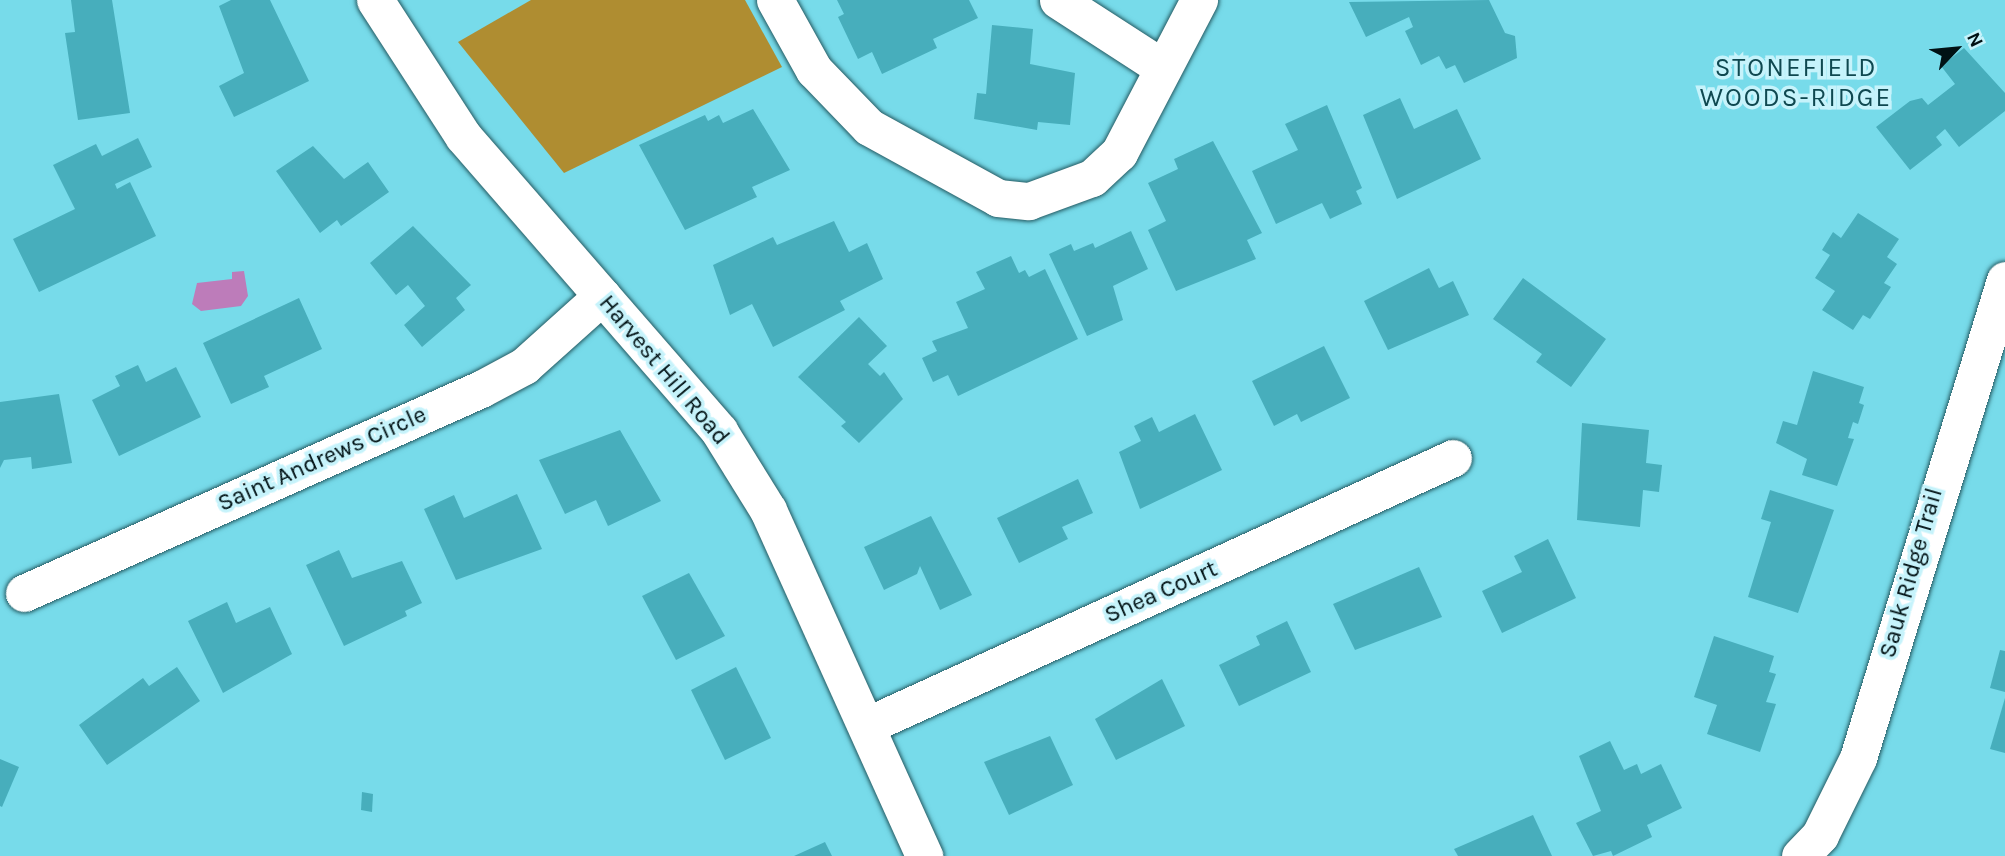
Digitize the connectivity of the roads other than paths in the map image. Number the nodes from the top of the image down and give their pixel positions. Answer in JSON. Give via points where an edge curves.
{"nodes":[{"id":1,"x":375,"y":0,"type":"edge"},
{"id":2,"x":775,"y":0,"type":"edge"},
{"id":3,"x":1058,"y":0,"type":"edge"},
{"id":4,"x":1199,"y":0,"type":"edge"},
{"id":5,"x":1163,"y":68,"type":"junction"},
{"id":6,"x":2005,"y":280,"type":"edge"},
{"id":7,"x":603,"y":296,"type":"junction"},
{"id":8,"x":1453,"y":458,"type":"dead end"},
{"id":9,"x":24,"y":593,"type":"dead end"},
{"id":10,"x":868,"y":724,"type":"junction"},
{"id":11,"x":924,"y":856,"type":"edge"},
{"id":12,"x":1800,"y":856,"type":"edge"}],
"edges":[{"from":1,"to":7,"type":"street","name":"Harvest Hill Road","via":[[463,136]]},
{"from":2,"to":5,"type":"street","via":[[814,70],[844,105],[902,150],[998,198],[1029,201],[1092,178],[1119,153]]},
{"from":3,"to":5,"type":"street"},
{"from":4,"to":5,"type":"street"},
{"from":6,"to":12,"type":"street","name":"Sauk Ridge Trail","via":[[1858,758],[1820,835]]},
{"from":7,"to":9,"type":"street","name":"Saint Andrews Circle","via":[[524,366],[481,389]]},
{"from":7,"to":10,"type":"street","name":"Harvest Hill Road","via":[[719,431],[768,510]]},
{"from":8,"to":10,"type":"street","name":"Shea Court"},
{"from":10,"to":11,"type":"street","name":"Harvest Hill Road"}]}
